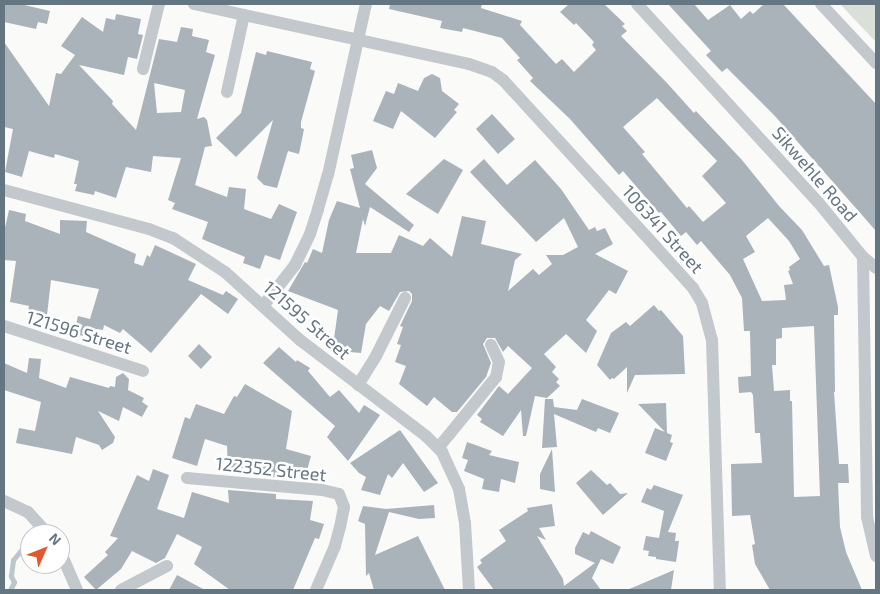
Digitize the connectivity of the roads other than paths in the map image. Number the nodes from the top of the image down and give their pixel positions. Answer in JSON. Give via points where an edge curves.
{"nodes":[{"id":1,"x":159,"y":4,"type":"edge"},
{"id":2,"x":194,"y":4,"type":"edge"},
{"id":3,"x":366,"y":4,"type":"edge"},
{"id":4,"x":637,"y":4,"type":"edge"},
{"id":5,"x":821,"y":4,"type":"edge"},
{"id":6,"x":244,"y":15,"type":"junction"},
{"id":7,"x":358,"y":40,"type":"junction"},
{"id":8,"x":876,"y":63,"type":"edge"},
{"id":9,"x":143,"y":69,"type":"dead end"},
{"id":10,"x":227,"y":92,"type":"dead end"},
{"id":11,"x":4,"y":190,"type":"edge"},
{"id":12,"x":863,"y":256,"type":"junction"},
{"id":13,"x":876,"y":268,"type":"edge"},
{"id":14,"x":405,"y":298,"type":"dead end"},
{"id":15,"x":263,"y":306,"type":"junction"},
{"id":16,"x":4,"y":326,"type":"edge"},
{"id":17,"x":491,"y":345,"type":"dead end"},
{"id":18,"x":143,"y":371,"type":"dead end"},
{"id":19,"x":358,"y":385,"type":"junction"},
{"id":20,"x":871,"y":440,"type":"edge"},
{"id":21,"x":439,"y":447,"type":"junction"},
{"id":22,"x":187,"y":478,"type":"dead end"},
{"id":23,"x":4,"y":501,"type":"edge"},
{"id":24,"x":39,"y":524,"type":"edge"},
{"id":25,"x":876,"y":556,"type":"edge"},
{"id":26,"x":167,"y":566,"type":"dead end"},
{"id":27,"x":70,"y":574,"type":"edge"},
{"id":28,"x":77,"y":590,"type":"edge"},
{"id":29,"x":121,"y":590,"type":"edge"},
{"id":30,"x":316,"y":590,"type":"edge"},
{"id":31,"x":469,"y":590,"type":"edge"},
{"id":32,"x":720,"y":590,"type":"edge"}],
"edges":[{"from":1,"to":9,"type":"street"},
{"from":2,"to":6,"type":"street","name":"106341 Street"},
{"from":3,"to":7,"type":"street"},
{"from":4,"to":12,"type":"street","name":"Sikwehle Road","via":[[818,202]]},
{"from":5,"to":8,"type":"street"},
{"from":6,"to":7,"type":"street","name":"106341 Street"},
{"from":6,"to":10,"type":"street"},
{"from":7,"to":15,"type":"street","via":[[328,175],[313,226],[295,265]]},
{"from":7,"to":32,"type":"street","name":"106341 Street","via":[[475,66],[503,80],[693,288],[702,303],[712,340]]},
{"from":11,"to":15,"type":"street","name":"121595 Street","via":[[173,238],[225,272]]},
{"from":12,"to":13,"type":"street","name":"Sikwehle Road"},
{"from":12,"to":20,"type":"street"},
{"from":14,"to":19,"type":"street"},
{"from":15,"to":19,"type":"street","name":"121595 Street"},
{"from":16,"to":18,"type":"street","name":"121596 Street"},
{"from":17,"to":21,"type":"street","via":[[499,362],[496,377]]},
{"from":19,"to":21,"type":"street","name":"121595 Street"},
{"from":20,"to":25,"type":"street","via":[[867,517]]},
{"from":21,"to":31,"type":"street","name":"121595 Street","via":[[459,489],[465,523]]},
{"from":22,"to":30,"type":"street","name":"122352 Street","via":[[338,494],[344,507],[340,527]]},
{"from":23,"to":24,"type":"street","via":[[28,512]]},
{"from":26,"to":29,"type":"street"},
{"from":27,"to":28,"type":"street"}]}
